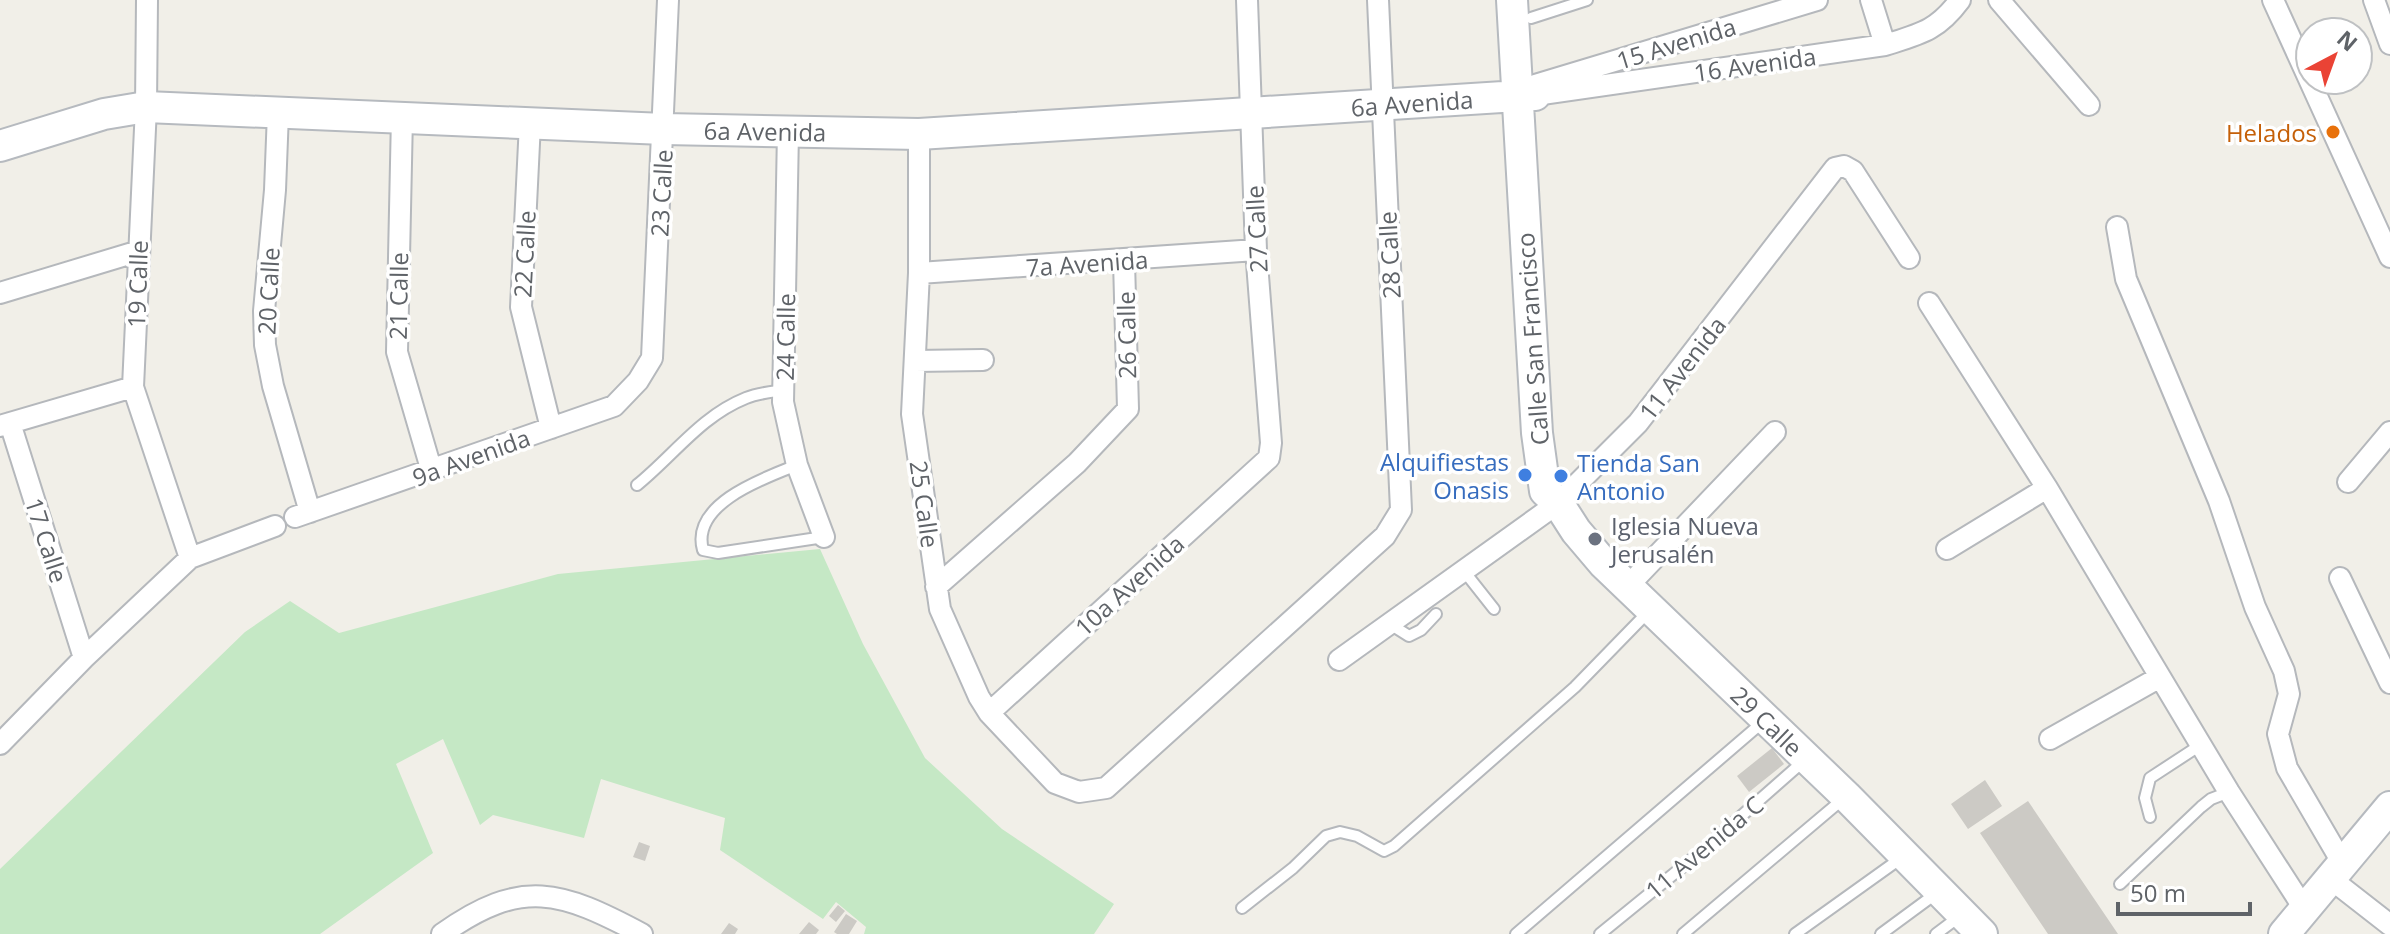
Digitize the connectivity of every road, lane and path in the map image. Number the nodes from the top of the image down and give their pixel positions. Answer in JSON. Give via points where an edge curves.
{"nodes":[{"id":1,"x":147,"y":0,"type":"edge"},
{"id":2,"x":668,"y":0,"type":"edge"},
{"id":3,"x":1247,"y":0,"type":"edge"},
{"id":4,"x":1378,"y":0,"type":"edge"},
{"id":5,"x":1587,"y":0,"type":"edge"},
{"id":6,"x":1817,"y":0,"type":"edge"},
{"id":7,"x":1871,"y":0,"type":"edge"},
{"id":8,"x":1960,"y":0,"type":"edge"},
{"id":9,"x":1999,"y":0,"type":"edge"},
{"id":10,"x":2273,"y":0,"type":"edge"},
{"id":11,"x":2374,"y":0,"type":"edge"},
{"id":12,"x":1524,"y":6,"type":"edge"},
{"id":13,"x":2390,"y":44,"type":"edge"},
{"id":14,"x":1885,"y":45,"type":"junction"},
{"id":15,"x":1528,"y":92,"type":"junction"},
{"id":16,"x":2089,"y":105,"type":"dead end"},
{"id":17,"x":1383,"y":106,"type":"junction"},
{"id":18,"x":146,"y":107,"type":"junction"},
{"id":19,"x":278,"y":113,"type":"junction"},
{"id":20,"x":1252,"y":115,"type":"junction"},
{"id":21,"x":402,"y":116,"type":"junction"},
{"id":22,"x":530,"y":123,"type":"junction"},
{"id":23,"x":664,"y":129,"type":"junction"},
{"id":24,"x":788,"y":131,"type":"junction"},
{"id":25,"x":919,"y":134,"type":"junction"},
{"id":26,"x":0,"y":146,"type":"edge"},
{"id":27,"x":2117,"y":227,"type":"dead end"},
{"id":28,"x":1256,"y":250,"type":"junction"},
{"id":29,"x":139,"y":251,"type":"junction"},
{"id":30,"x":2390,"y":257,"type":"edge"},
{"id":31,"x":1909,"y":258,"type":"dead end"},
{"id":32,"x":1124,"y":261,"type":"junction"},
{"id":33,"x":919,"y":273,"type":"junction"},
{"id":34,"x":0,"y":293,"type":"edge"},
{"id":35,"x":1929,"y":303,"type":"dead end"},
{"id":36,"x":983,"y":360,"type":"dead end"},
{"id":37,"x":915,"y":361,"type":"junction"},
{"id":38,"x":638,"y":381,"type":"joint"},
{"id":39,"x":133,"y":387,"type":"junction"},
{"id":40,"x":784,"y":390,"type":"junction"},
{"id":41,"x":5,"y":424,"type":"edge"},
{"id":42,"x":551,"y":428,"type":"junction"},
{"id":43,"x":1775,"y":432,"type":"dead end"},
{"id":44,"x":2389,"y":435,"type":"edge"},
{"id":45,"x":1269,"y":458,"type":"joint"},
{"id":46,"x":797,"y":465,"type":"junction"},
{"id":47,"x":432,"y":472,"type":"junction"},
{"id":48,"x":2348,"y":482,"type":"dead end"},
{"id":49,"x":637,"y":485,"type":"dead end"},
{"id":50,"x":2047,"y":488,"type":"junction"},
{"id":51,"x":1558,"y":503,"type":"junction"},
{"id":52,"x":302,"y":514,"type":"joint"},
{"id":53,"x":275,"y":526,"type":"dead end"},
{"id":54,"x":824,"y":537,"type":"joint"},
{"id":55,"x":1947,"y":549,"type":"dead end"},
{"id":56,"x":190,"y":558,"type":"junction"},
{"id":57,"x":1464,"y":571,"type":"junction"},
{"id":58,"x":2340,"y":578,"type":"dead end"},
{"id":59,"x":936,"y":587,"type":"junction"},
{"id":60,"x":1627,"y":587,"type":"junction"},
{"id":61,"x":1494,"y":609,"type":"dead end"},
{"id":62,"x":1651,"y":610,"type":"junction"},
{"id":63,"x":1436,"y":614,"type":"dead end"},
{"id":64,"x":1390,"y":624,"type":"junction"},
{"id":65,"x":84,"y":658,"type":"junction"},
{"id":66,"x":1339,"y":660,"type":"dead end"},
{"id":67,"x":2160,"y":677,"type":"junction"},
{"id":68,"x":2390,"y":683,"type":"edge"},
{"id":69,"x":989,"y":713,"type":"junction"},
{"id":70,"x":1766,"y":719,"type":"junction"},
{"id":71,"x":2050,"y":739,"type":"dead end"},
{"id":72,"x":0,"y":744,"type":"edge"},
{"id":73,"x":2202,"y":744,"type":"junction"},
{"id":74,"x":1807,"y":759,"type":"junction"},
{"id":75,"x":1106,"y":788,"type":"joint"},
{"id":76,"x":2229,"y":792,"type":"junction"},
{"id":77,"x":1846,"y":796,"type":"junction"},
{"id":78,"x":2390,"y":807,"type":"edge"},
{"id":79,"x":2150,"y":817,"type":"dead end"},
{"id":80,"x":1906,"y":854,"type":"junction"},
{"id":81,"x":2337,"y":871,"type":"junction"},
{"id":82,"x":2120,"y":884,"type":"dead end"},
{"id":83,"x":1940,"y":891,"type":"junction"},
{"id":84,"x":1242,"y":908,"type":"dead end"},
{"id":85,"x":2305,"y":910,"type":"junction"},
{"id":86,"x":1972,"y":924,"type":"edge"},
{"id":87,"x":2390,"y":925,"type":"edge"},
{"id":88,"x":442,"y":934,"type":"edge"},
{"id":89,"x":642,"y":934,"type":"edge"},
{"id":90,"x":1516,"y":934,"type":"edge"},
{"id":91,"x":1600,"y":934,"type":"edge"},
{"id":92,"x":1683,"y":934,"type":"edge"},
{"id":93,"x":1795,"y":934,"type":"edge"},
{"id":94,"x":1881,"y":934,"type":"edge"},
{"id":95,"x":1936,"y":934,"type":"edge"},
{"id":96,"x":2284,"y":934,"type":"edge"}],
"edges":[{"from":1,"to":18,"type":"street","name":"19 Calle"},
{"from":2,"to":23,"type":"street","name":"23 Calle"},
{"from":3,"to":20,"type":"street","name":"27 Calle"},
{"from":4,"to":17,"type":"street","name":"28 Calle"},
{"from":5,"to":12,"type":"lane"},
{"from":6,"to":15,"type":"street","name":"15 Avenida"},
{"from":7,"to":14,"type":"street"},
{"from":8,"to":14,"type":"street","name":"16 Avenida","via":[[1927,32]]},
{"from":9,"to":16,"type":"street"},
{"from":10,"to":30,"type":"street"},
{"from":11,"to":13,"type":"street"},
{"from":12,"to":15,"type":"street","name":"Calle San Francisco"},
{"from":14,"to":15,"type":"street","name":"16 Avenida"},
{"from":15,"to":17,"type":"street","name":"6a Avenida"},
{"from":15,"to":51,"type":"street","name":"Calle San Francisco","via":[[1537,433],[1545,491]]},
{"from":17,"to":20,"type":"street","name":"6a Avenida"},
{"from":17,"to":75,"type":"street","name":"28 Calle","via":[[1401,510],[1385,536]]},
{"from":18,"to":19,"type":"street","name":"6a Avenida"},
{"from":18,"to":26,"type":"street","name":"6a Avenida","via":[[104,114]]},
{"from":18,"to":29,"type":"street","name":"19 Calle"},
{"from":19,"to":21,"type":"street","name":"6a Avenida"},
{"from":19,"to":52,"type":"street","name":"20 Calle","via":[[265,345]]},
{"from":20,"to":25,"type":"street","name":"6a Avenida"},
{"from":20,"to":28,"type":"street","name":"27 Calle"},
{"from":21,"to":22,"type":"street","name":"6a Avenida"},
{"from":21,"to":47,"type":"street","name":"21 Calle","via":[[397,352]]},
{"from":22,"to":23,"type":"street","name":"6a Avenida"},
{"from":22,"to":42,"type":"street","name":"22 Calle","via":[[521,307]]},
{"from":23,"to":24,"type":"street","name":"6a Avenida"},
{"from":23,"to":38,"type":"street","name":"23 Calle","via":[[652,358]]},
{"from":24,"to":25,"type":"street","name":"6a Avenida"},
{"from":24,"to":40,"type":"street","name":"24 Calle"},
{"from":25,"to":33,"type":"street","name":"25 Calle"},
{"from":27,"to":81,"type":"street","via":[[2126,279],[2284,671],[2289,694],[2278,734],[2287,768]]},
{"from":28,"to":32,"type":"street","name":"7a Avenida"},
{"from":28,"to":45,"type":"street","name":"27 Calle"},
{"from":29,"to":34,"type":"street"},
{"from":29,"to":39,"type":"street","name":"19 Calle"},
{"from":31,"to":51,"type":"street","name":"11 Avenida","via":[[1853,171],[1835,168],[1638,423]]},
{"from":32,"to":33,"type":"street","name":"7a Avenida"},
{"from":32,"to":59,"type":"street","name":"26 Calle","via":[[1128,409],[1077,463]]},
{"from":33,"to":37,"type":"street","name":"25 Calle"},
{"from":35,"to":50,"type":"street"},
{"from":36,"to":37,"type":"street"},
{"from":37,"to":59,"type":"street","name":"25 Calle","via":[[912,414]]},
{"from":38,"to":42,"type":"street","name":"9a Avenida","via":[[614,406]]},
{"from":39,"to":41,"type":"street"},
{"from":39,"to":56,"type":"street","name":"19 Calle"},
{"from":40,"to":46,"type":"street","name":"24 Calle"},
{"from":40,"to":49,"type":"lane","via":[[749,397],[712,416]]},
{"from":41,"to":65,"type":"street","name":"17 Calle"},
{"from":42,"to":47,"type":"street","name":"9a Avenida"},
{"from":43,"to":60,"type":"street"},
{"from":44,"to":48,"type":"street"},
{"from":45,"to":69,"type":"street","name":"10a Avenida"},
{"from":46,"to":54,"type":"street","name":"24 Calle"},
{"from":46,"to":54,"type":"lane","via":[[751,483],[725,502],[704,521],[703,550],[718,553]]},
{"from":47,"to":52,"type":"street","name":"9a Avenida"},
{"from":50,"to":55,"type":"street"},
{"from":50,"to":67,"type":"street"},
{"from":51,"to":57,"type":"street","name":"11 Avenida"},
{"from":51,"to":60,"type":"street","name":"29 Calle"},
{"from":53,"to":56,"type":"street"},
{"from":56,"to":65,"type":"street"},
{"from":57,"to":61,"type":"lane"},
{"from":57,"to":64,"type":"street","name":"11 Avenida"},
{"from":58,"to":68,"type":"street"},
{"from":59,"to":69,"type":"street","name":"25 Calle","via":[[940,609]]},
{"from":60,"to":62,"type":"street","name":"29 Calle"},
{"from":62,"to":70,"type":"street","name":"29 Calle"},
{"from":62,"to":84,"type":"lane","via":[[1575,687],[1394,846],[1384,851],[1357,836],[1326,836]]},
{"from":63,"to":64,"type":"lane","via":[[1409,636]]},
{"from":64,"to":66,"type":"street","name":"11 Avenida"},
{"from":65,"to":72,"type":"street"},
{"from":67,"to":71,"type":"street"},
{"from":67,"to":73,"type":"street"},
{"from":69,"to":75,"type":"street","name":"25 Calle","via":[[1055,783],[1079,792]]},
{"from":70,"to":74,"type":"street","name":"29 Calle"},
{"from":70,"to":90,"type":"lane"},
{"from":73,"to":76,"type":"street"},
{"from":73,"to":79,"type":"lane","via":[[2150,778],[2145,798]]},
{"from":74,"to":77,"type":"street","name":"29 Calle"},
{"from":74,"to":91,"type":"lane","name":"11 Avenida C"},
{"from":76,"to":82,"type":"lane","via":[[2201,807]]},
{"from":76,"to":85,"type":"street"},
{"from":77,"to":80,"type":"street","name":"29 Calle"},
{"from":77,"to":92,"type":"lane"},
{"from":78,"to":81,"type":"street"},
{"from":80,"to":83,"type":"street","name":"29 Calle"},
{"from":80,"to":93,"type":"lane"},
{"from":81,"to":85,"type":"street"},
{"from":81,"to":87,"type":"street"},
{"from":83,"to":86,"type":"street","name":"29 Calle"},
{"from":83,"to":94,"type":"lane"},
{"from":85,"to":96,"type":"street"},
{"from":86,"to":95,"type":"lane"},
{"from":88,"to":89,"type":"street","via":[[487,906],[517,897],[549,896],[579,902]]}]}
